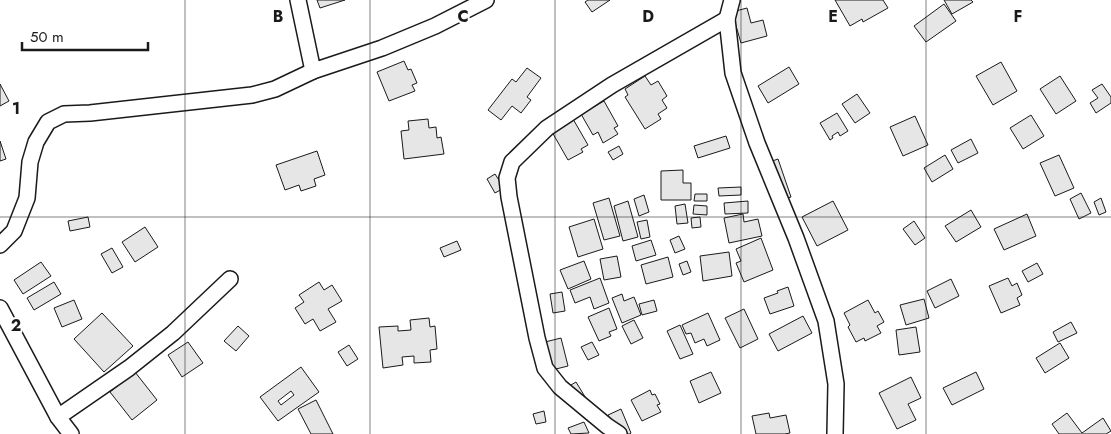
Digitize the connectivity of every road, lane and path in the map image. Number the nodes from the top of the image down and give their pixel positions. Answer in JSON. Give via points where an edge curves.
{"nodes":[{"id":1,"x":298,"y":0,"type":"edge"},
{"id":2,"x":486,"y":0,"type":"edge"},
{"id":3,"x":732,"y":0,"type":"edge"},
{"id":4,"x":727,"y":19,"type":"junction"},
{"id":5,"x":313,"y":71,"type":"junction"},
{"id":6,"x":0,"y":245,"type":"edge"},
{"id":7,"x":230,"y":279,"type":"dead end"},
{"id":8,"x":0,"y":308,"type":"edge"},
{"id":9,"x":58,"y":417,"type":"junction"},
{"id":10,"x":71,"y":434,"type":"edge"},
{"id":11,"x":619,"y":434,"type":"edge"},
{"id":12,"x":836,"y":434,"type":"edge"}],
"edges":[{"from":1,"to":5,"type":"street"},
{"from":2,"to":5,"type":"street","via":[[382,48]]},
{"from":3,"to":4,"type":"street"},
{"from":4,"to":11,"type":"street","via":[[612,85],[547,128],[512,162],[507,178],[545,368],[560,387]]},
{"from":4,"to":12,"type":"street","via":[[733,74],[826,321],[836,384]]},
{"from":5,"to":6,"type":"street","via":[[275,89],[252,95],[64,114],[48,122],[36,142],[30,162],[27,198],[14,231]]},
{"from":7,"to":9,"type":"street","via":[[174,333]]},
{"from":8,"to":9,"type":"street"},
{"from":9,"to":10,"type":"street"}]}
